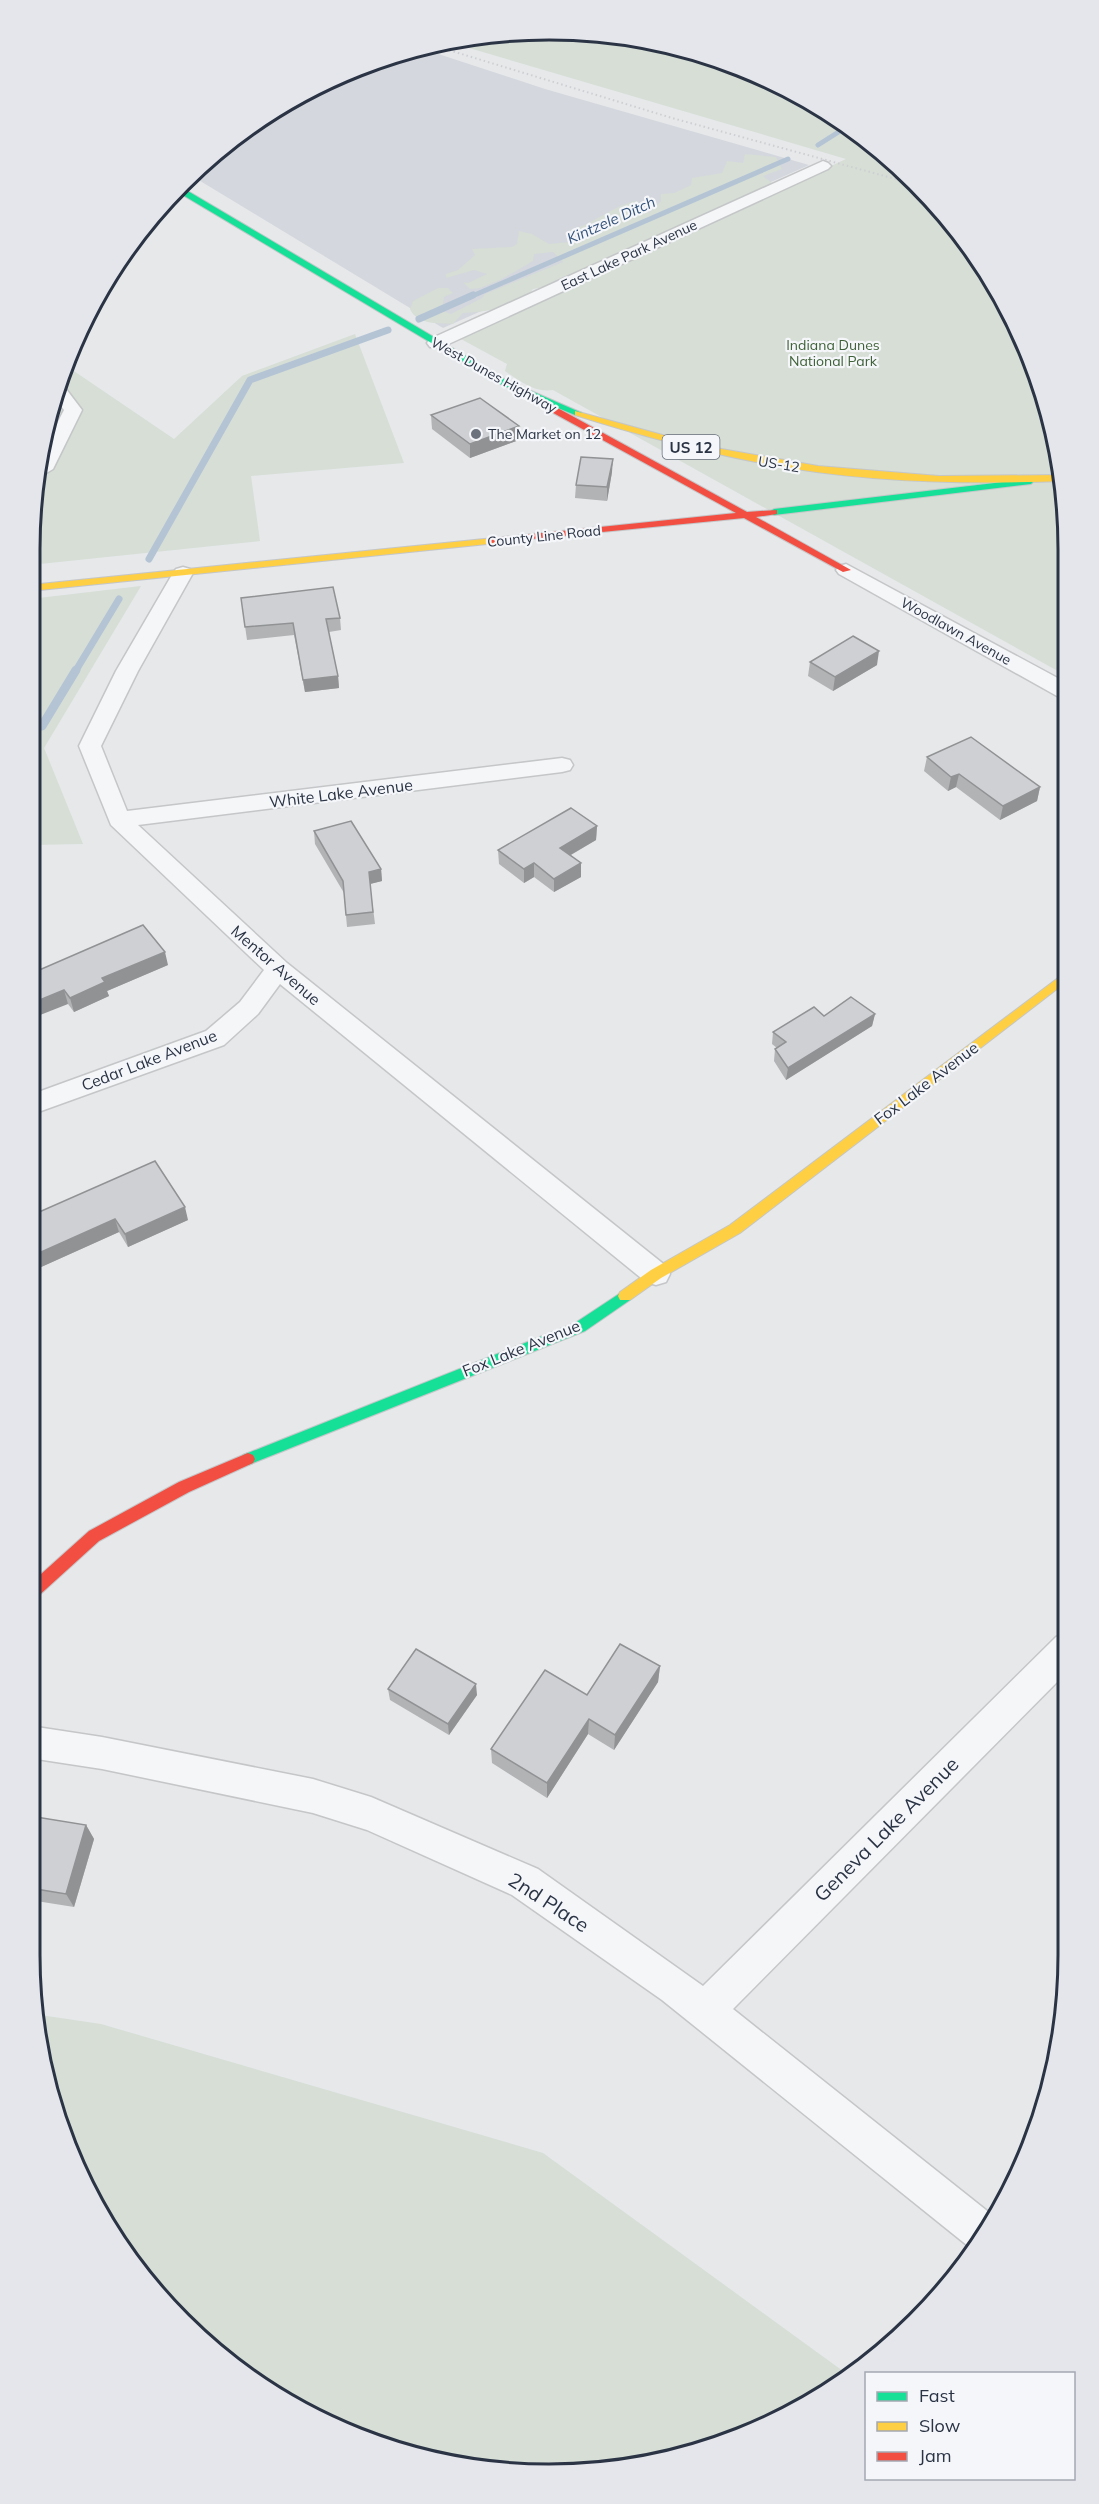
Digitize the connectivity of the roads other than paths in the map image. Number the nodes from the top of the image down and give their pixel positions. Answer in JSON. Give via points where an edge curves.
{"nodes":[{"id":1,"x":823,"y":166,"type":"dead end"},
{"id":2,"x":186,"y":194,"type":"edge"},
{"id":3,"x":436,"y":343,"type":"junction"},
{"id":4,"x":505,"y":383,"type":"junction"},
{"id":5,"x":64,"y":398,"type":"edge"},
{"id":6,"x":49,"y":458,"type":"edge"},
{"id":7,"x":1053,"y":478,"type":"edge"},
{"id":8,"x":1053,"y":479,"type":"edge"},
{"id":9,"x":744,"y":515,"type":"junction"},
{"id":10,"x":846,"y":570,"type":"joint"},
{"id":11,"x":183,"y":573,"type":"junction"},
{"id":12,"x":40,"y":587,"type":"edge"},
{"id":13,"x":1058,"y":688,"type":"edge"},
{"id":14,"x":562,"y":765,"type":"dead end"},
{"id":15,"x":119,"y":820,"type":"junction"},
{"id":16,"x":278,"y":969,"type":"junction"},
{"id":17,"x":1058,"y":982,"type":"edge"},
{"id":18,"x":40,"y":1101,"type":"edge"},
{"id":19,"x":656,"y":1274,"type":"junction"},
{"id":20,"x":40,"y":1585,"type":"edge"},
{"id":21,"x":1058,"y":1658,"type":"edge"},
{"id":22,"x":40,"y":1744,"type":"edge"},
{"id":23,"x":704,"y":2011,"type":"junction"},
{"id":24,"x":978,"y":2229,"type":"edge"}],
"edges":[{"from":1,"to":3,"type":"street","name":"East Lake Park Avenue"},
{"from":2,"to":3,"type":"street","name":"West Dunes Highway","number":"US 12"},
{"from":3,"to":4,"type":"street","name":"West Dunes Highway","number":"US 12"},
{"from":4,"to":7,"type":"street","name":"US-12","number":"US 12","via":[[626,430],[775,464],[932,480]]},
{"from":4,"to":9,"type":"street","name":"West Dunes Highway"},
{"from":5,"to":6,"type":"street","via":[[74,410]]},
{"from":8,"to":9,"type":"street","name":"County Line Road"},
{"from":9,"to":10,"type":"street","name":"West Dunes Highway"},
{"from":9,"to":11,"type":"street","name":"County Line Road"},
{"from":10,"to":13,"type":"street","name":"Woodlawn Avenue"},
{"from":11,"to":12,"type":"street","name":"County Line Road"},
{"from":11,"to":15,"type":"street","name":"Mentor Avenue","via":[[90,746]]},
{"from":14,"to":15,"type":"street","name":"White Lake Avenue"},
{"from":15,"to":16,"type":"street","name":"Mentor Avenue"},
{"from":16,"to":18,"type":"street","name":"Cedar Lake Avenue","via":[[249,1008],[215,1038]]},
{"from":16,"to":19,"type":"street","name":"Mentor Avenue"},
{"from":17,"to":19,"type":"street","name":"Fox Lake Avenue","via":[[735,1229]]},
{"from":19,"to":20,"type":"street","name":"Fox Lake Avenue","via":[[580,1327],[184,1487],[94,1536]]},
{"from":21,"to":23,"type":"street","name":"Geneva Lake Avenue"},
{"from":22,"to":23,"type":"street","name":"2nd Place","via":[[102,1753],[313,1796],[371,1814],[525,1882]]},
{"from":23,"to":24,"type":"street","name":"2nd Place"}]}
